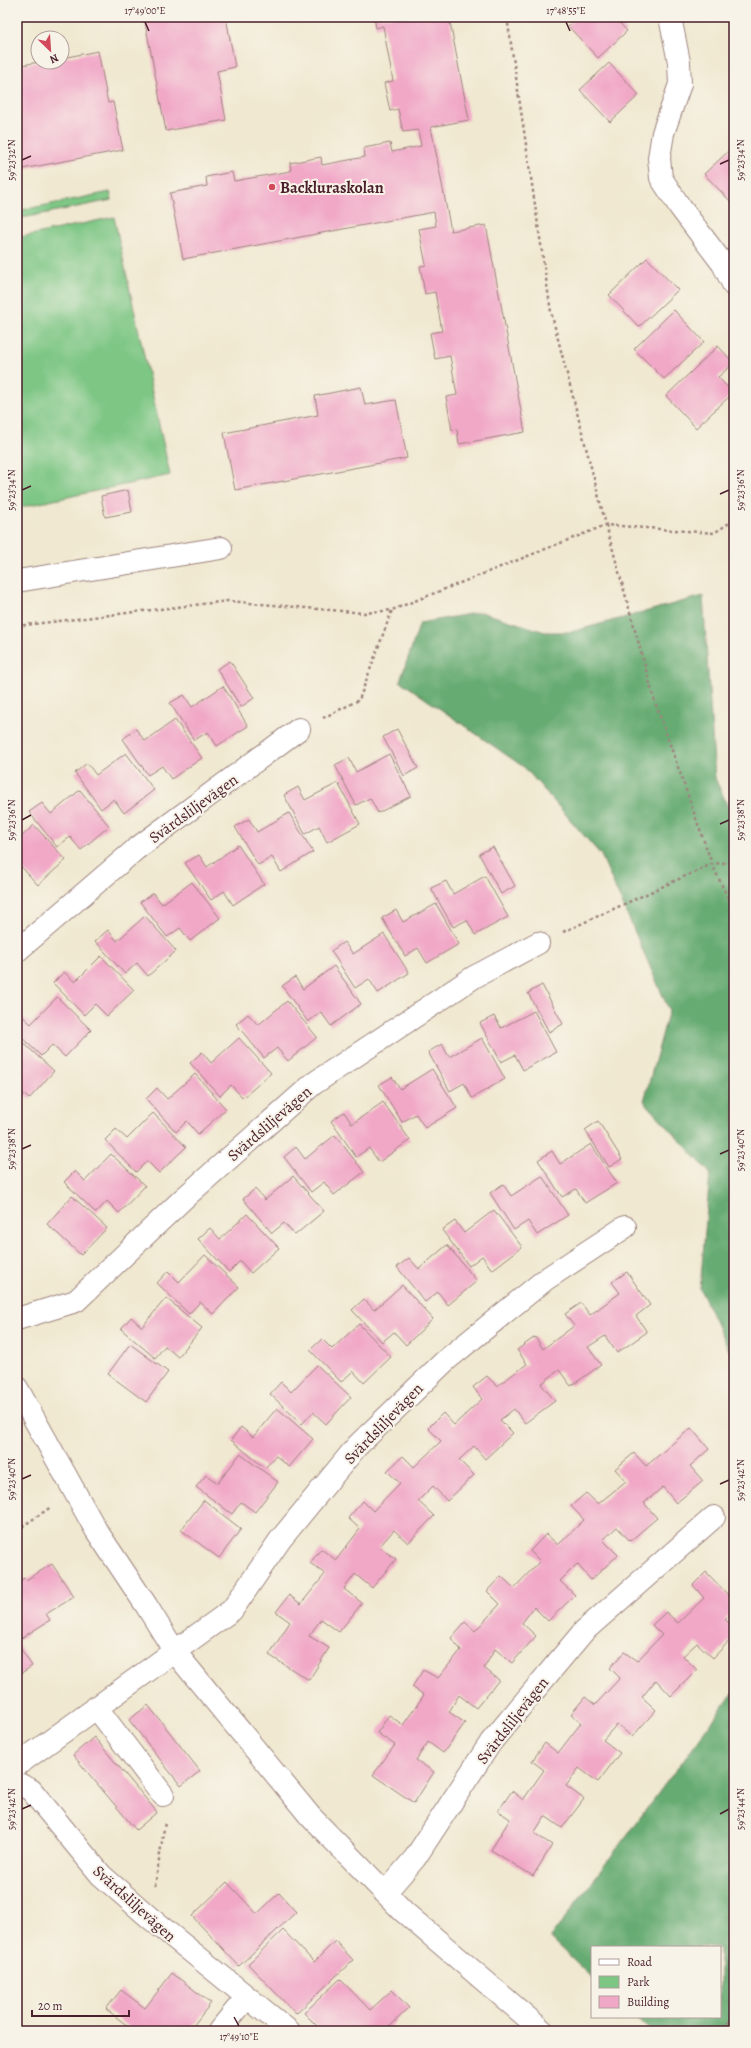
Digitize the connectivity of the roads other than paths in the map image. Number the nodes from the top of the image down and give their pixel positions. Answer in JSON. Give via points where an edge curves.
{"nodes":[{"id":1,"x":670,"y":17,"type":"edge"},
{"id":2,"x":728,"y":260,"type":"edge"},
{"id":3,"x":734,"y":286,"type":"edge"},
{"id":4,"x":221,"y":548,"type":"dead end"},
{"id":5,"x":17,"y":581,"type":"edge"},
{"id":6,"x":299,"y":729,"type":"road end"},
{"id":7,"x":538,"y":943,"type":"road end"},
{"id":8,"x":17,"y":951,"type":"edge"},
{"id":9,"x":625,"y":1227,"type":"dead end"},
{"id":10,"x":17,"y":1319,"type":"edge"},
{"id":11,"x":17,"y":1388,"type":"edge"},
{"id":12,"x":714,"y":1517,"type":"dead end"},
{"id":13,"x":175,"y":1652,"type":"junction"},
{"id":14,"x":96,"y":1707,"type":"junction"},
{"id":15,"x":17,"y":1765,"type":"edge"},
{"id":16,"x":17,"y":1783,"type":"edge"},
{"id":17,"x":163,"y":1795,"type":"road end"},
{"id":18,"x":385,"y":1893,"type":"junction"},
{"id":19,"x":247,"y":1996,"type":"junction"},
{"id":20,"x":219,"y":2031,"type":"edge"},
{"id":21,"x":289,"y":2031,"type":"edge"},
{"id":22,"x":543,"y":2031,"type":"edge"}],
"edges":[{"from":1,"to":2,"type":"street","via":[[679,62],[680,84],[663,133],[659,158],[661,178],[680,207]]},
{"from":2,"to":3,"type":"street"},
{"from":4,"to":5,"type":"street"},
{"from":6,"to":8,"type":"street","name":"Svärdsliljevägen","via":[[136,849]]},
{"from":7,"to":10,"type":"street","name":"Svärdsliljevägen","via":[[474,977],[312,1084],[183,1199],[76,1302]]},
{"from":9,"to":13,"type":"street","name":"Svärdsliljevägen","via":[[546,1279],[445,1361],[358,1446],[280,1540],[232,1610]]},
{"from":11,"to":13,"type":"street","via":[[96,1530]]},
{"from":12,"to":18,"type":"street","name":"Svärdsliljevägen","via":[[584,1631],[491,1742],[415,1858]]},
{"from":13,"to":14,"type":"street","name":"Svärdsliljevägen"},
{"from":13,"to":18,"type":"street","via":[[310,1816]]},
{"from":14,"to":15,"type":"street","name":"Svärdsliljevägen"},
{"from":14,"to":17,"type":"street"},
{"from":16,"to":19,"type":"street","name":"Svärdsliljevägen","via":[[31,1790],[101,1875]]},
{"from":18,"to":22,"type":"street"},
{"from":19,"to":20,"type":"street"},
{"from":19,"to":21,"type":"street","name":"Svärdsliljevägen"}]}
